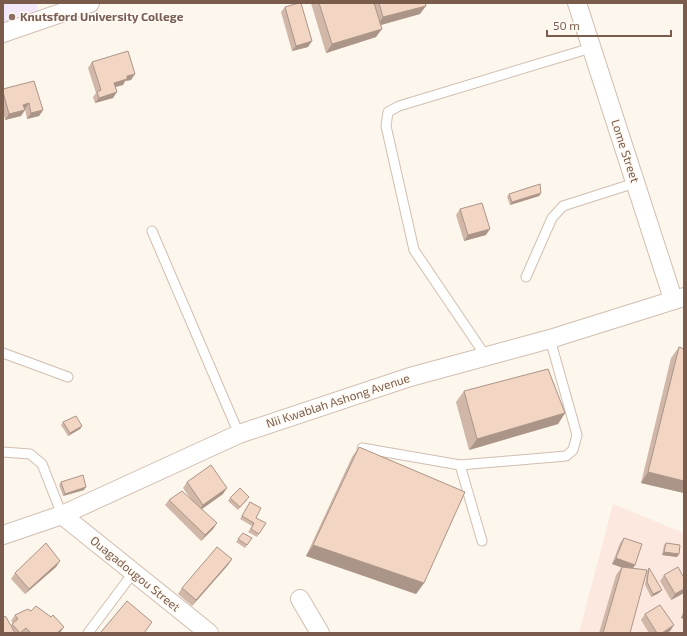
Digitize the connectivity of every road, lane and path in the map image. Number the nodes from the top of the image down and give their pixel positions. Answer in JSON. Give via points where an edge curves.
{"nodes":[{"id":1,"x":90,"y":3,"type":"edge"},
{"id":2,"x":577,"y":3,"type":"edge"},
{"id":3,"x":3,"y":33,"type":"edge"},
{"id":4,"x":591,"y":48,"type":"junction"},
{"id":5,"x":635,"y":183,"type":"junction"},
{"id":6,"x":152,"y":231,"type":"dead end"},
{"id":7,"x":526,"y":277,"type":"dead end"},
{"id":8,"x":678,"y":298,"type":"edge"},
{"id":9,"x":550,"y":339,"type":"junction"},
{"id":10,"x":3,"y":353,"type":"edge"},
{"id":11,"x":485,"y":355,"type":"junction"},
{"id":12,"x":68,"y":377,"type":"dead end"},
{"id":13,"x":239,"y":434,"type":"junction"},
{"id":14,"x":362,"y":448,"type":"edge"},
{"id":15,"x":3,"y":452,"type":"edge"},
{"id":16,"x":460,"y":465,"type":"junction"},
{"id":17,"x":62,"y":515,"type":"junction"},
{"id":18,"x":3,"y":535,"type":"edge"},
{"id":19,"x":482,"y":541,"type":"dead end"},
{"id":20,"x":133,"y":573,"type":"junction"},
{"id":21,"x":300,"y":599,"type":"dead end"},
{"id":22,"x":88,"y":633,"type":"edge"},
{"id":23,"x":209,"y":633,"type":"edge"},
{"id":24,"x":320,"y":633,"type":"edge"}],
"edges":[{"from":1,"to":3,"type":"street"},
{"from":2,"to":4,"type":"street","name":"Lome Street"},
{"from":4,"to":5,"type":"street","name":"Lome Street"},
{"from":4,"to":11,"type":"lane","via":[[399,106],[388,112],[386,126],[414,250]]},
{"from":5,"to":7,"type":"lane","via":[[564,206],[552,218]]},
{"from":5,"to":8,"type":"street","name":"Lome Street"},
{"from":6,"to":13,"type":"lane"},
{"from":8,"to":9,"type":"street","name":"Nii Kwablah Ashong Avenue"},
{"from":9,"to":11,"type":"street","name":"Nii Kwablah Ashong Avenue"},
{"from":9,"to":16,"type":"lane","via":[[577,435],[573,450],[566,456]]},
{"from":10,"to":12,"type":"lane"},
{"from":11,"to":13,"type":"street","name":"Nii Kwablah Ashong Avenue"},
{"from":13,"to":17,"type":"street","name":"Nii Kwablah Ashong Avenue"},
{"from":14,"to":16,"type":"lane"},
{"from":15,"to":17,"type":"lane","via":[[30,454],[42,464]]},
{"from":16,"to":19,"type":"lane"},
{"from":17,"to":18,"type":"street","name":"Nii Kwablah Ashong Avenue"},
{"from":17,"to":20,"type":"street","name":"Ouagadougou Street"},
{"from":20,"to":22,"type":"lane"},
{"from":20,"to":23,"type":"street","name":"Ouagadougou Street"},
{"from":21,"to":24,"type":"street"}]}
